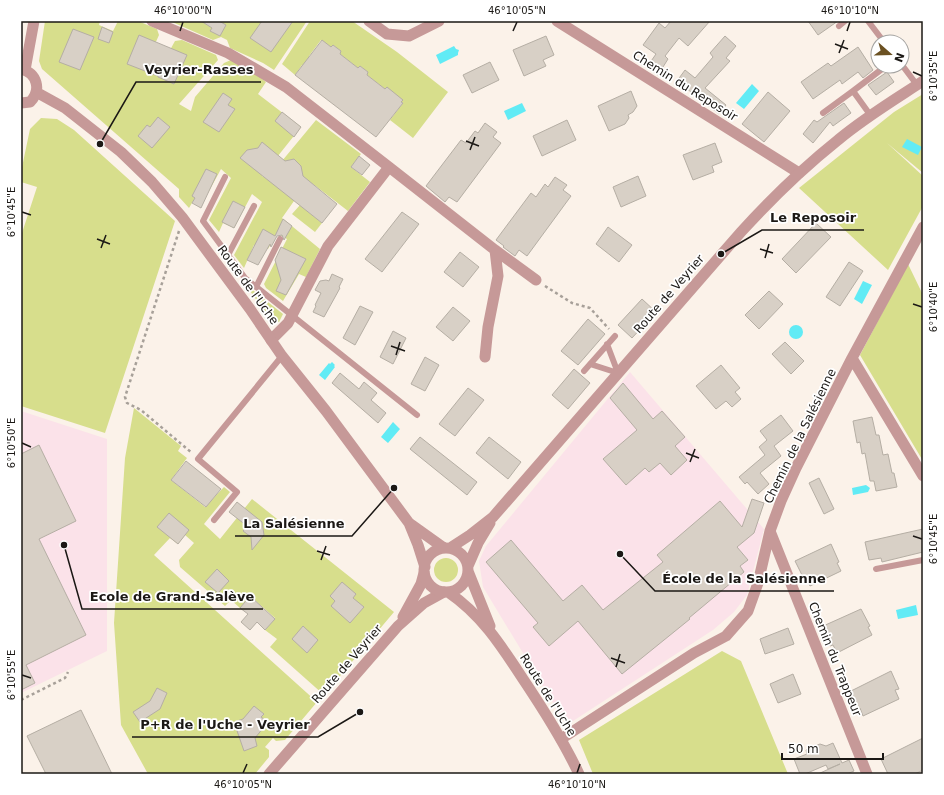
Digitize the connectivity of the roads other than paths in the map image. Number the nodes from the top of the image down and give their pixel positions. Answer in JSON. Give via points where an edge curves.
{"nodes":[{"id":1,"x":34,"y":21,"type":"edge"},
{"id":2,"x":152,"y":21,"type":"edge"},
{"id":3,"x":369,"y":21,"type":"edge"},
{"id":4,"x":439,"y":21,"type":"edge"},
{"id":5,"x":557,"y":21,"type":"edge"},
{"id":6,"x":845,"y":21,"type":"edge"},
{"id":7,"x":868,"y":21,"type":"edge"},
{"id":8,"x":839,"y":26,"type":"dead end"},
{"id":9,"x":878,"y":34,"type":"edge"},
{"id":10,"x":23,"y":69,"type":"edge"},
{"id":11,"x":910,"y":73,"type":"edge"},
{"id":12,"x":875,"y":74,"type":"edge"},
{"id":13,"x":920,"y":83,"type":"edge"},
{"id":14,"x":852,"y":91,"type":"junction"},
{"id":15,"x":36,"y":92,"type":"junction"},
{"id":16,"x":21,"y":105,"type":"edge"},
{"id":17,"x":823,"y":113,"type":"dead end"},
{"id":18,"x":871,"y":116,"type":"junction"},
{"id":19,"x":389,"y":167,"type":"junction"},
{"id":20,"x":799,"y":173,"type":"junction"},
{"id":21,"x":225,"y":177,"type":"dead end"},
{"id":22,"x":254,"y":206,"type":"dead end"},
{"id":23,"x":923,"y":227,"type":"edge"},
{"id":24,"x":280,"y":239,"type":"dead end"},
{"id":25,"x":495,"y":250,"type":"junction"},
{"id":26,"x":228,"y":255,"type":"junction"},
{"id":27,"x":536,"y":280,"type":"road end"},
{"id":28,"x":256,"y":287,"type":"junction"},
{"id":29,"x":292,"y":314,"type":"junction"},
{"id":30,"x":615,"y":336,"type":"road end"},
{"id":31,"x":271,"y":340,"type":"junction"},
{"id":32,"x":607,"y":344,"type":"junction"},
{"id":33,"x":282,"y":356,"type":"junction"},
{"id":34,"x":485,"y":357,"type":"dead end"},
{"id":35,"x":852,"y":358,"type":"junction"},
{"id":36,"x":590,"y":364,"type":"junction"},
{"id":37,"x":584,"y":371,"type":"dead end"},
{"id":38,"x":618,"y":373,"type":"junction"},
{"id":39,"x":417,"y":415,"type":"dead end"},
{"id":40,"x":923,"y":476,"type":"edge"},
{"id":41,"x":493,"y":517,"type":"junction"},
{"id":42,"x":214,"y":520,"type":"dead end"},
{"id":43,"x":409,"y":522,"type":"junction"},
{"id":44,"x":770,"y":532,"type":"junction"},
{"id":45,"x":447,"y":548,"type":"junction"},
{"id":46,"x":923,"y":560,"type":"edge"},
{"id":47,"x":468,"y":568,"type":"junction"},
{"id":48,"x":876,"y":569,"type":"dead end"},
{"id":49,"x":424,"y":570,"type":"junction"},
{"id":50,"x":446,"y":592,"type":"junction"},
{"id":51,"x":398,"y":626,"type":"junction"},
{"id":52,"x":492,"y":632,"type":"junction"},
{"id":53,"x":561,"y":739,"type":"junction"},
{"id":54,"x":269,"y":774,"type":"edge"},
{"id":55,"x":580,"y":774,"type":"edge"},
{"id":56,"x":867,"y":774,"type":"edge"}],
"edges":[{"from":1,"to":10,"type":"street"},
{"from":2,"to":19,"type":"street","via":[[228,54],[286,87]]},
{"from":3,"to":4,"type":"street","via":[[387,34],[409,36]]},
{"from":5,"to":20,"type":"street","name":"Chemin du Reposoir"},
{"from":6,"to":8,"type":"lane"},
{"from":7,"to":9,"type":"lane"},
{"from":10,"to":15,"type":"street","via":[[36,81]]},
{"from":11,"to":13,"type":"lane"},
{"from":12,"to":14,"type":"lane"},
{"from":13,"to":18,"type":"street","name":"Route de Veyrier"},
{"from":14,"to":17,"type":"lane"},
{"from":14,"to":18,"type":"lane"},
{"from":15,"to":16,"type":"street","via":[[30,102]]},
{"from":15,"to":31,"type":"street","name":"Route de l'Uche","via":[[65,108],[121,152],[152,182],[182,217]]},
{"from":18,"to":20,"type":"street","name":"Route de Veyrier","via":[[838,139]]},
{"from":19,"to":25,"type":"street"},
{"from":19,"to":29,"type":"street","via":[[328,246]]},
{"from":20,"to":38,"type":"street","name":"Route de Veyrier","via":[[741,232]]},
{"from":21,"to":26,"type":"lane","via":[[203,221]]},
{"from":22,"to":26,"type":"lane"},
{"from":23,"to":35,"type":"street","name":"Chemin de la Salésienne"},
{"from":24,"to":28,"type":"lane"},
{"from":25,"to":27,"type":"street"},
{"from":25,"to":34,"type":"street","via":[[498,276]]},
{"from":26,"to":28,"type":"lane","via":[[245,278]]},
{"from":28,"to":29,"type":"lane"},
{"from":29,"to":31,"type":"street","via":[[288,323]]},
{"from":29,"to":39,"type":"lane"},
{"from":30,"to":32,"type":"lane"},
{"from":31,"to":33,"type":"street","name":"Route de l'Uche"},
{"from":32,"to":36,"type":"lane"},
{"from":32,"to":38,"type":"lane"},
{"from":33,"to":42,"type":"lane","via":[[198,459],[237,492]]},
{"from":33,"to":43,"type":"street","name":"Route de l'Uche"},
{"from":35,"to":40,"type":"street"},
{"from":35,"to":44,"type":"street","name":"Chemin de la Salésienne","via":[[796,468]]},
{"from":36,"to":37,"type":"lane"},
{"from":36,"to":38,"type":"lane"},
{"from":38,"to":41,"type":"street","name":"Route de Veyrier"},
{"from":41,"to":45,"type":"street","name":"Route de Veyrier","via":[[470,535]]},
{"from":41,"to":47,"type":"street","name":"Route de Veyrier","via":[[478,543]]},
{"from":43,"to":45,"type":"street","name":"Route de l'Uche"},
{"from":43,"to":49,"type":"street","name":"Route de l'Uche"},
{"from":44,"to":53,"type":"street","name":"Chemin de la Salésienne","via":[[758,583],[748,611],[726,636],[694,653]]},
{"from":44,"to":56,"type":"street","name":"Chemin du Trappeur"},
{"from":45,"to":47,"type":"street","via":[[455,549],[464,556]]},
{"from":45,"to":49,"type":"street","via":[[438,549],[429,556]]},
{"from":46,"to":48,"type":"lane"},
{"from":47,"to":50,"type":"street","via":[[462,585]]},
{"from":47,"to":52,"type":"street","name":"Route de l'Uche"},
{"from":49,"to":50,"type":"street","via":[[426,579],[433,588]]},
{"from":49,"to":51,"type":"street","name":"Route de Veyrier","via":[[421,584]]},
{"from":50,"to":51,"type":"street","name":"Route de Veyrier","via":[[424,603]]},
{"from":50,"to":52,"type":"street","name":"Route de l'Uche","via":[[460,600]]},
{"from":51,"to":54,"type":"street","name":"Route de Veyrier"},
{"from":52,"to":53,"type":"street","name":"Route de l'Uche"},
{"from":53,"to":55,"type":"street","name":"Route de l'Uche"}]}
